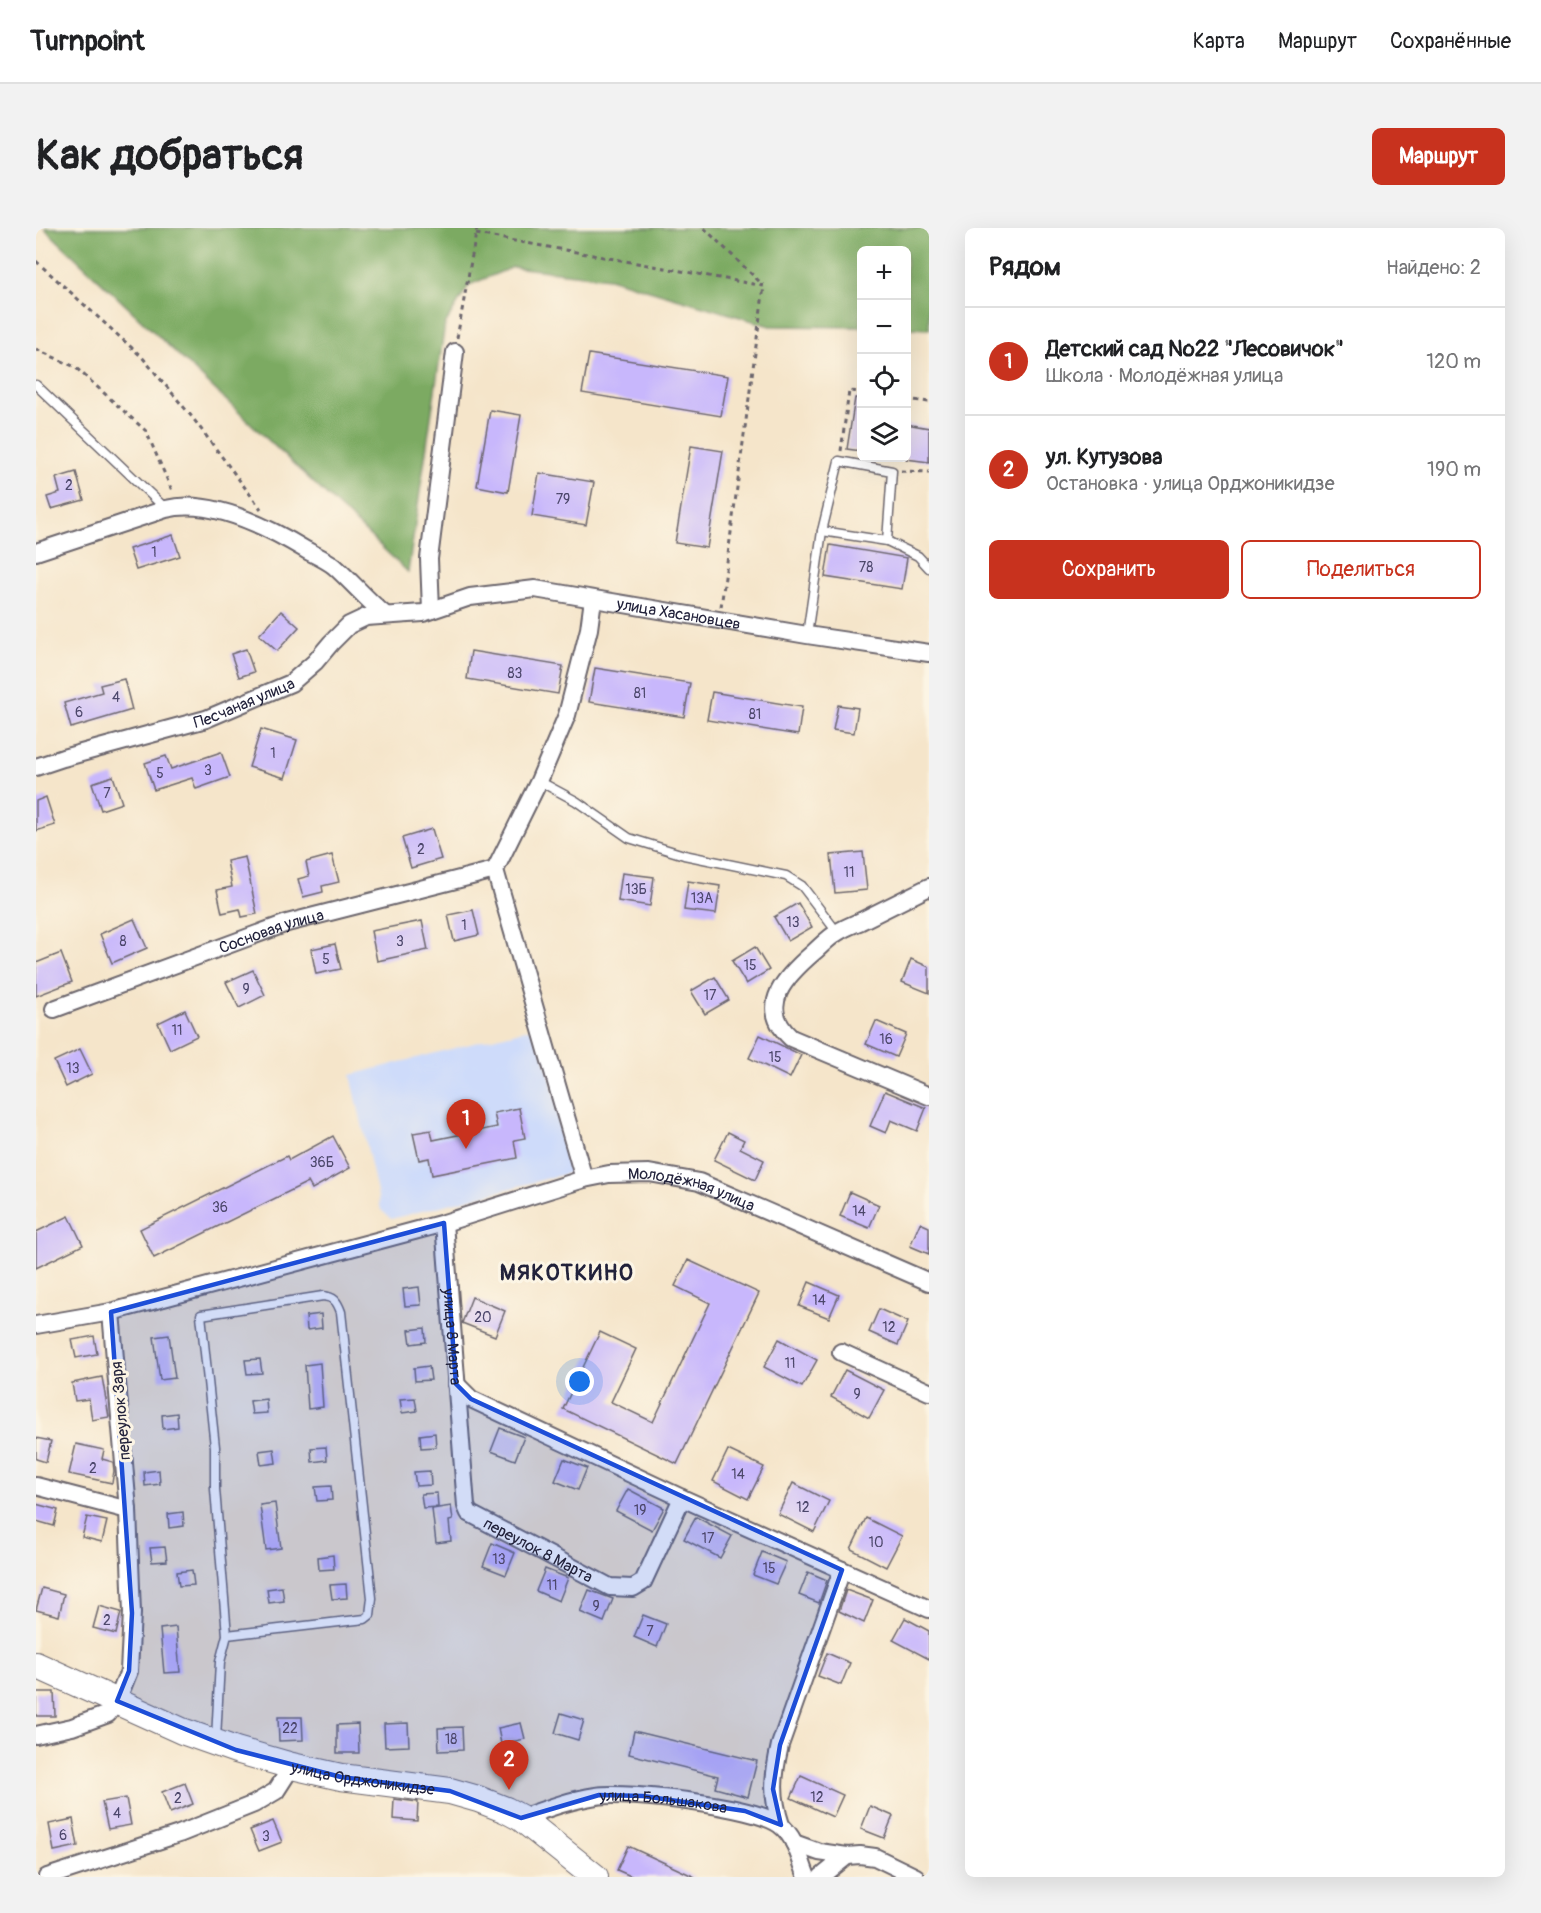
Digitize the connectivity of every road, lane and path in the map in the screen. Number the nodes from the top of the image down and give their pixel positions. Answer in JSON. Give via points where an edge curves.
{"nodes":[{"id":1,"x":477,"y":228,"type":"edge"},
{"id":2,"x":704,"y":228,"type":"edge"},
{"id":3,"x":476,"y":234,"type":"junction"},
{"id":4,"x":36,"y":261,"type":"edge"},
{"id":5,"x":764,"y":286,"type":"junction"},
{"id":6,"x":36,"y":350,"type":"edge"},
{"id":7,"x":455,"y":352,"type":"joint"},
{"id":8,"x":36,"y":385,"type":"edge"},
{"id":9,"x":857,"y":392,"type":"edge"},
{"id":10,"x":911,"y":400,"type":"edge"},
{"id":11,"x":929,"y":402,"type":"edge"},
{"id":12,"x":839,"y":461,"type":"junction"},
{"id":13,"x":892,"y":471,"type":"junction"},
{"id":14,"x":929,"y":472,"type":"edge"},
{"id":15,"x":172,"y":507,"type":"junction"},
{"id":16,"x":822,"y":531,"type":"junction"},
{"id":17,"x":280,"y":534,"type":"junction"},
{"id":18,"x":887,"y":541,"type":"junction"},
{"id":19,"x":36,"y":552,"type":"edge"},
{"id":20,"x":929,"y":568,"type":"edge"},
{"id":21,"x":593,"y":599,"type":"junction"},
{"id":22,"x":431,"y":610,"type":"junction"},
{"id":23,"x":384,"y":614,"type":"junction"},
{"id":24,"x":719,"y":621,"type":"junction"},
{"id":25,"x":807,"y":635,"type":"junction"},
{"id":26,"x":929,"y":653,"type":"edge"},
{"id":27,"x":36,"y":767,"type":"edge"},
{"id":28,"x":539,"y":781,"type":"junction"},
{"id":29,"x":495,"y":870,"type":"junction"},
{"id":30,"x":929,"y":886,"type":"edge"},
{"id":31,"x":837,"y":932,"type":"junction"},
{"id":32,"x":54,"y":1008,"type":"dead end"},
{"id":33,"x":929,"y":1096,"type":"edge"},
{"id":34,"x":584,"y":1179,"type":"junction"},
{"id":35,"x":444,"y":1222,"type":"junction"},
{"id":36,"x":929,"y":1282,"type":"edge"},
{"id":37,"x":111,"y":1312,"type":"junction"},
{"id":38,"x":36,"y":1325,"type":"edge"},
{"id":39,"x":842,"y":1352,"type":"dead end"},
{"id":40,"x":456,"y":1384,"type":"junction"},
{"id":41,"x":929,"y":1392,"type":"edge"},
{"id":42,"x":36,"y":1485,"type":"edge"},
{"id":43,"x":682,"y":1498,"type":"junction"},
{"id":44,"x":128,"y":1510,"type":"junction"},
{"id":45,"x":842,"y":1570,"type":"junction"},
{"id":46,"x":929,"y":1609,"type":"edge"},
{"id":47,"x":227,"y":1635,"type":"junction"},
{"id":48,"x":36,"y":1665,"type":"edge"},
{"id":49,"x":117,"y":1701,"type":"junction"},
{"id":50,"x":36,"y":1736,"type":"edge"},
{"id":51,"x":216,"y":1743,"type":"junction"},
{"id":52,"x":292,"y":1766,"type":"junction"},
{"id":53,"x":521,"y":1818,"type":"junction"},
{"id":54,"x":782,"y":1825,"type":"junction"},
{"id":55,"x":794,"y":1843,"type":"junction"},
{"id":56,"x":847,"y":1856,"type":"junction"},
{"id":57,"x":46,"y":1877,"type":"edge"},
{"id":58,"x":595,"y":1877,"type":"edge"},
{"id":59,"x":807,"y":1877,"type":"edge"},
{"id":60,"x":821,"y":1877,"type":"edge"},
{"id":61,"x":916,"y":1877,"type":"edge"}],
"edges":[{"from":1,"to":3,"type":"path"},
{"from":2,"to":5,"type":"path"},
{"from":3,"to":5,"type":"path"},
{"from":3,"to":7,"type":"path"},
{"from":4,"to":17,"type":"path","via":[[142,357]]},
{"from":5,"to":24,"type":"path"},
{"from":6,"to":15,"type":"path","via":[[75,367],[146,431]]},
{"from":7,"to":22,"type":"street","via":[[429,559]]},
{"from":8,"to":15,"type":"lane"},
{"from":9,"to":12,"type":"path","via":[[849,391]]},
{"from":10,"to":11,"type":"path"},
{"from":12,"to":13,"type":"lane"},
{"from":12,"to":16,"type":"lane"},
{"from":13,"to":14,"type":"path"},
{"from":13,"to":18,"type":"lane"},
{"from":15,"to":17,"type":"street","via":[[206,508]]},
{"from":15,"to":19,"type":"street"},
{"from":16,"to":18,"type":"lane"},
{"from":16,"to":25,"type":"lane"},
{"from":17,"to":23,"type":"street","via":[[332,564]]},
{"from":18,"to":20,"type":"lane","via":[[918,556]]},
{"from":21,"to":22,"type":"street","name":"улица Хасановцев","via":[[535,589],[470,597]]},
{"from":21,"to":24,"type":"street","name":"улица Хасановцев"},
{"from":21,"to":28,"type":"street","via":[[567,715]]},
{"from":22,"to":23,"type":"street","name":"Песчаная улица"},
{"from":23,"to":27,"type":"street","name":"Песчаная улица","via":[[349,625],[291,683],[206,719]]},
{"from":24,"to":25,"type":"street","name":"улица Хасановцев"},
{"from":25,"to":26,"type":"street","name":"улица Хасановцев"},
{"from":28,"to":29,"type":"street"},
{"from":28,"to":31,"type":"lane","via":[[629,838],[684,855],[786,876],[802,886]]},
{"from":29,"to":32,"type":"street","name":"Сосновая улица","via":[[287,923]]},
{"from":29,"to":34,"type":"street"},
{"from":30,"to":31,"type":"street"},
{"from":31,"to":33,"type":"street","via":[[784,982],[778,993],[776,1020],[781,1029],[791,1038]]},
{"from":34,"to":35,"type":"street","name":"Молодёжная улица"},
{"from":34,"to":36,"type":"street","name":"Молодёжная улица","via":[[628,1172],[699,1182]]},
{"from":35,"to":37,"type":"street"},
{"from":35,"to":40,"type":"street","name":"улица 8 Марта"},
{"from":37,"to":38,"type":"street"},
{"from":37,"to":44,"type":"street","name":"переулок Заря"},
{"from":39,"to":41,"type":"street"},
{"from":40,"to":43,"type":"street","name":"улица 8 Марта","via":[[471,1399]]},
{"from":40,"to":43,"type":"street","name":"переулок 8 Марта","via":[[469,1513],[610,1587],[633,1588],[643,1582]]},
{"from":42,"to":44,"type":"street"},
{"from":43,"to":45,"type":"street","name":"улица 8 Марта"},
{"from":44,"to":49,"type":"street","name":"переулок Заря","via":[[132,1613],[129,1671]]},
{"from":45,"to":46,"type":"street","name":"улица 8 Марта"},
{"from":45,"to":54,"type":"street","via":[[780,1745],[773,1789]]},
{"from":47,"to":47,"type":"lane","via":[[215,1447],[201,1315],[332,1297],[341,1312],[372,1598],[370,1615],[365,1620]]},
{"from":47,"to":51,"type":"lane","via":[[216,1701]]},
{"from":48,"to":49,"type":"main road","name":"улица Орджоникидзе"},
{"from":49,"to":50,"type":"street","via":[[108,1714]]},
{"from":49,"to":51,"type":"main road","name":"улица Орджоникидзе"},
{"from":51,"to":52,"type":"main road","name":"улица Орджоникидзе"},
{"from":52,"to":53,"type":"main road","name":"улица Орджоникидзе","via":[[341,1777],[450,1791],[478,1798]]},
{"from":52,"to":57,"type":"street","via":[[276,1791],[254,1804],[179,1834]]},
{"from":53,"to":54,"type":"street","name":"улица Большакова","via":[[599,1795],[682,1801],[745,1811]]},
{"from":53,"to":58,"type":"main road","name":"улица Орджоникидзе"},
{"from":54,"to":55,"type":"street"},
{"from":55,"to":56,"type":"street"},
{"from":55,"to":59,"type":"street"},
{"from":56,"to":60,"type":"street"},
{"from":56,"to":61,"type":"street","via":[[875,1857]]}]}
